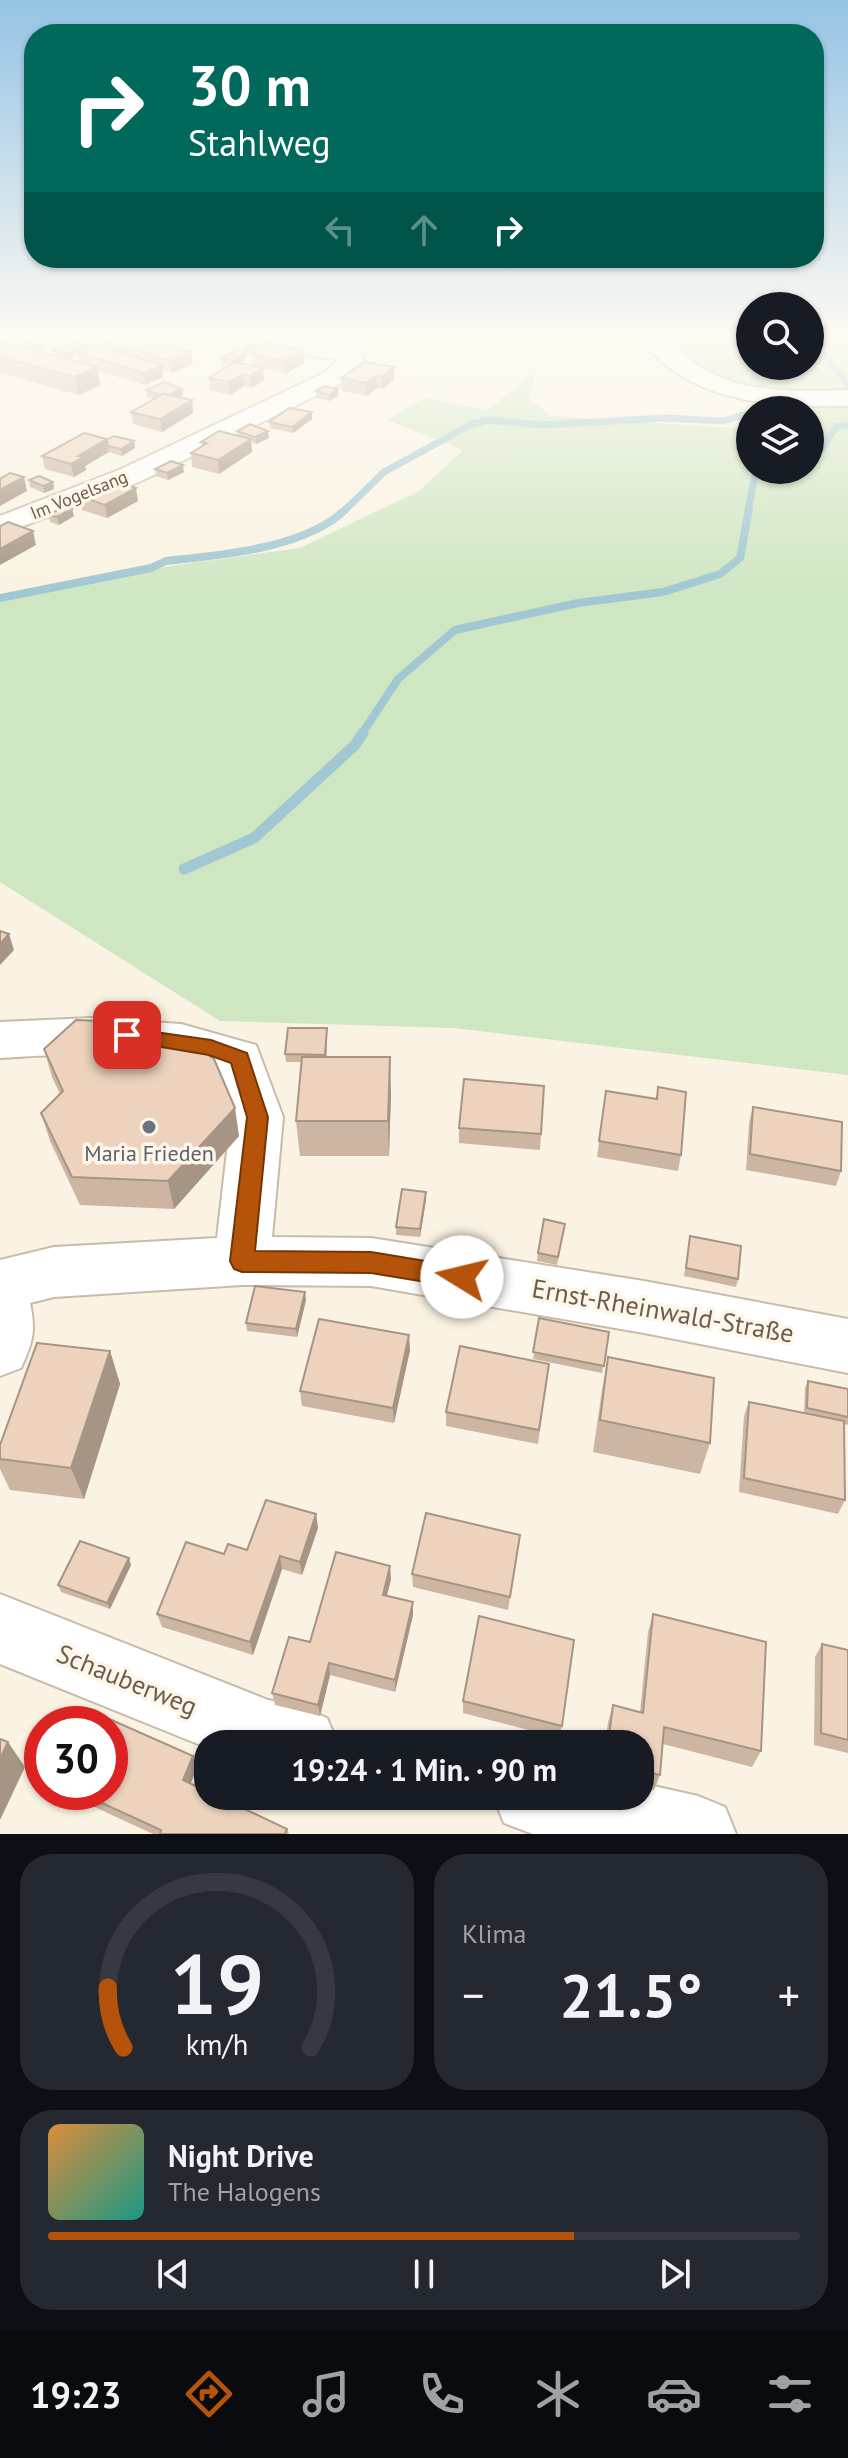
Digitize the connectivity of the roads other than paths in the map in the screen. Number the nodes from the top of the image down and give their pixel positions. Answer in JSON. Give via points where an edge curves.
{"nodes":[{"id":1,"x":247,"y":420,"type":"edge"},
{"id":2,"x":0,"y":526,"type":"edge"},
{"id":3,"x":0,"y":1040,"type":"edge"},
{"id":4,"x":242,"y":1261,"type":"junction"},
{"id":5,"x":0,"y":1285,"type":"edge"},
{"id":6,"x":0,"y":1294,"type":"edge"},
{"id":7,"x":848,"y":1346,"type":"edge"},
{"id":8,"x":0,"y":1349,"type":"edge"},
{"id":9,"x":0,"y":1629,"type":"edge"},
{"id":10,"x":253,"y":1730,"type":"edge"},
{"id":11,"x":593,"y":1810,"type":"edge"},
{"id":12,"x":698,"y":1834,"type":"edge"}],
"edges":[{"from":1,"to":2,"type":"street","name":"Im Vogelsang","via":[[156,464]]},
{"from":3,"to":4,"type":"street","via":[[127,1035],[211,1047],[239,1058],[257,1117]]},
{"from":4,"to":5,"type":"street","name":"Ernst-Rheinwald-Straße","via":[[54,1272]]},
{"from":4,"to":7,"type":"street","name":"Ernst-Rheinwald-Straße","via":[[371,1262]]},
{"from":6,"to":8,"type":"street","via":[[6,1328]]},
{"from":9,"to":10,"type":"street","name":"Schauberweg"},
{"from":11,"to":12,"type":"street"}]}
